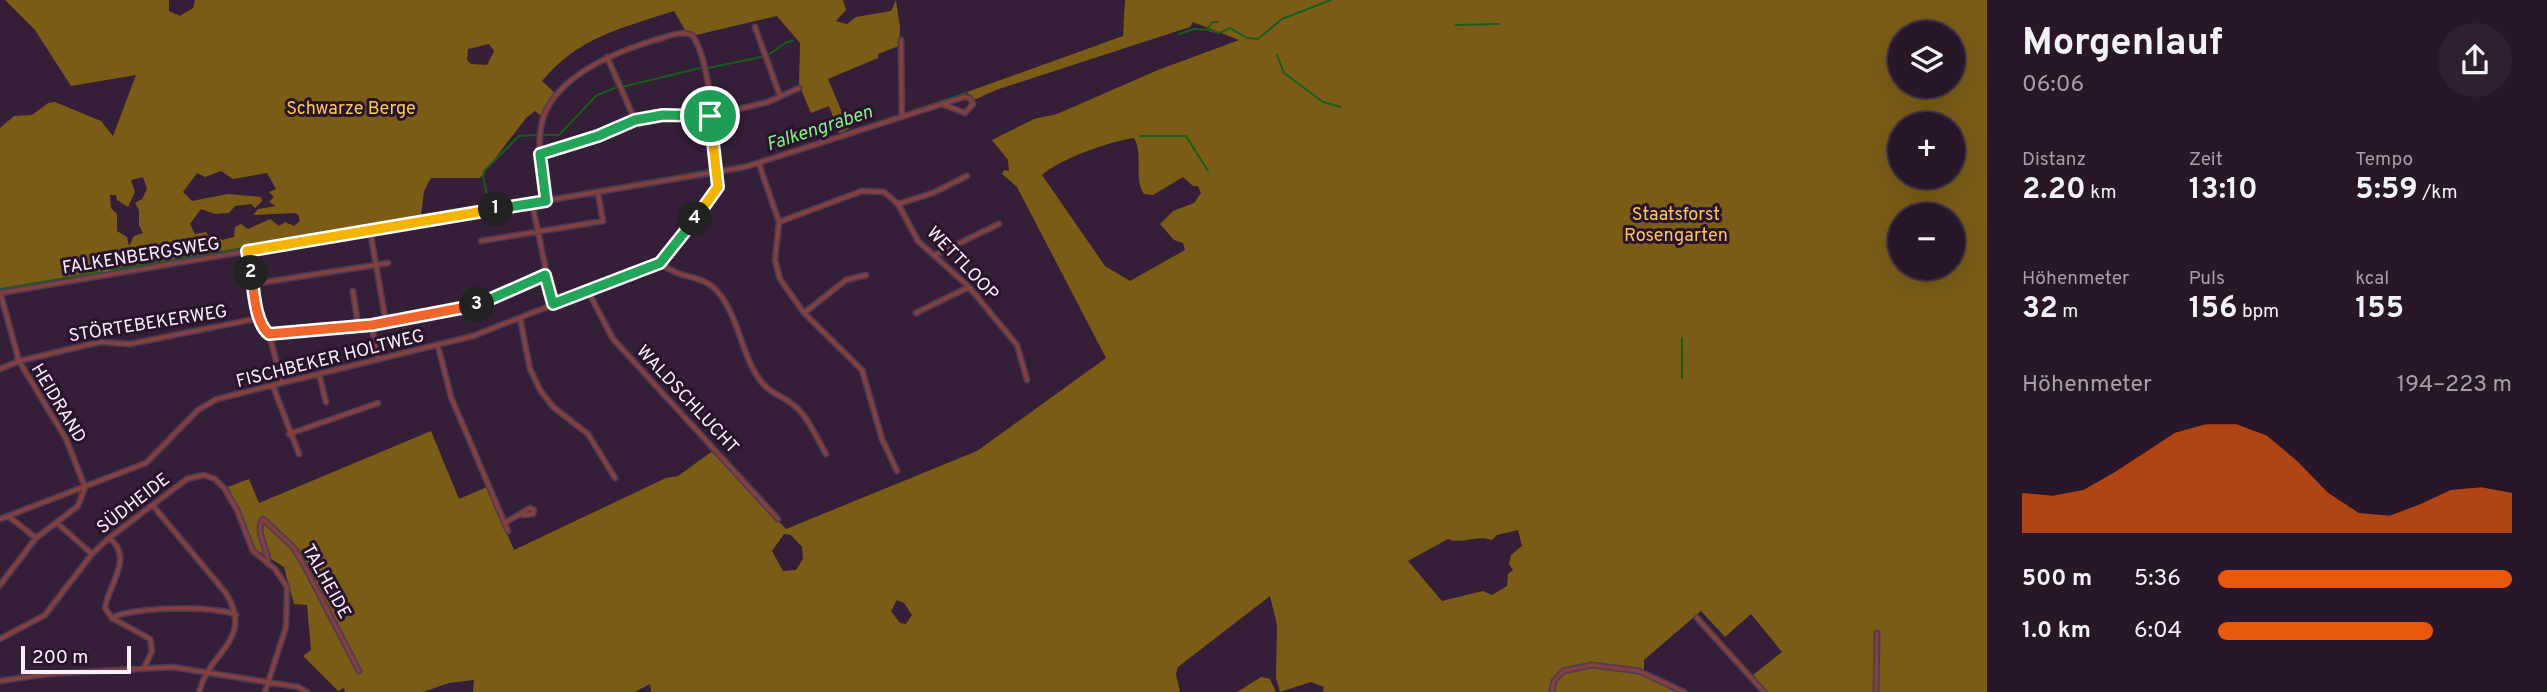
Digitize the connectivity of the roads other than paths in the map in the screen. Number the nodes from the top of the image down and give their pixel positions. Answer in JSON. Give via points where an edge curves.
{"nodes":[{"id":1,"x":755,"y":27,"type":"dead end"},
{"id":2,"x":901,"y":40,"type":"dead end"},
{"id":3,"x":607,"y":57,"type":"junction"},
{"id":4,"x":799,"y":88,"type":"dead end"},
{"id":5,"x":780,"y":96,"type":"junction"},
{"id":6,"x":942,"y":104,"type":"junction"},
{"id":7,"x":710,"y":116,"type":"junction"},
{"id":8,"x":902,"y":117,"type":"junction"},
{"id":9,"x":635,"y":120,"type":"junction"},
{"id":10,"x":540,"y":154,"type":"junction"},
{"id":11,"x":759,"y":164,"type":"junction"},
{"id":12,"x":717,"y":172,"type":"junction"},
{"id":13,"x":967,"y":176,"type":"dead end"},
{"id":14,"x":598,"y":193,"type":"junction"},
{"id":15,"x":546,"y":201,"type":"junction"},
{"id":16,"x":532,"y":203,"type":"junction"},
{"id":17,"x":898,"y":204,"type":"junction"},
{"id":18,"x":779,"y":222,"type":"junction"},
{"id":19,"x":999,"y":224,"type":"dead end"},
{"id":20,"x":370,"y":230,"type":"junction"},
{"id":21,"x":537,"y":232,"type":"junction"},
{"id":22,"x":481,"y":241,"type":"dead end"},
{"id":23,"x":247,"y":251,"type":"junction"},
{"id":24,"x":934,"y":255,"type":"junction"},
{"id":25,"x":388,"y":262,"type":"dead end"},
{"id":26,"x":660,"y":263,"type":"junction"},
{"id":27,"x":375,"y":265,"type":"junction"},
{"id":28,"x":545,"y":275,"type":"junction"},
{"id":29,"x":866,"y":275,"type":"dead end"},
{"id":30,"x":253,"y":284,"type":"junction"},
{"id":31,"x":969,"y":287,"type":"junction"},
{"id":32,"x":588,"y":290,"type":"junction"},
{"id":33,"x":354,"y":291,"type":"dead end"},
{"id":34,"x":0,"y":292,"type":"edge"},
{"id":35,"x":553,"y":304,"type":"junction"},
{"id":36,"x":804,"y":313,"type":"junction"},
{"id":37,"x":916,"y":313,"type":"dead end"},
{"id":38,"x":260,"y":318,"type":"junction"},
{"id":39,"x":520,"y":318,"type":"junction"},
{"id":40,"x":386,"y":323,"type":"junction"},
{"id":41,"x":372,"y":325,"type":"junction"},
{"id":42,"x":358,"y":326,"type":"junction"},
{"id":43,"x":269,"y":334,"type":"junction"},
{"id":44,"x":438,"y":346,"type":"junction"},
{"id":45,"x":377,"y":359,"type":"junction"},
{"id":46,"x":19,"y":361,"type":"junction"},
{"id":47,"x":0,"y":369,"type":"edge"},
{"id":48,"x":319,"y":374,"type":"junction"},
{"id":49,"x":1027,"y":380,"type":"dead end"},
{"id":50,"x":282,"y":383,"type":"junction"},
{"id":51,"x":273,"y":386,"type":"junction"},
{"id":52,"x":326,"y":402,"type":"dead end"},
{"id":53,"x":378,"y":403,"type":"dead end"},
{"id":54,"x":289,"y":434,"type":"junction"},
{"id":55,"x":299,"y":454,"type":"dead end"},
{"id":56,"x":825,"y":454,"type":"dead end"},
{"id":57,"x":897,"y":471,"type":"dead end"},
{"id":58,"x":615,"y":478,"type":"dead end"},
{"id":59,"x":85,"y":487,"type":"junction"},
{"id":60,"x":154,"y":507,"type":"junction"},
{"id":61,"x":523,"y":515,"type":"dead end"},
{"id":62,"x":8,"y":516,"type":"junction"},
{"id":63,"x":0,"y":519,"type":"edge"},
{"id":64,"x":778,"y":519,"type":"dead end"},
{"id":65,"x":56,"y":523,"type":"junction"},
{"id":66,"x":505,"y":523,"type":"junction"},
{"id":67,"x":508,"y":531,"type":"dead end"},
{"id":68,"x":36,"y":538,"type":"junction"},
{"id":69,"x":109,"y":538,"type":"junction"},
{"id":70,"x":92,"y":554,"type":"junction"},
{"id":71,"x":268,"y":564,"type":"junction"},
{"id":72,"x":0,"y":585,"type":"edge"},
{"id":73,"x":230,"y":599,"type":"junction"},
{"id":74,"x":222,"y":611,"type":"junction"},
{"id":75,"x":236,"y":615,"type":"junction"},
{"id":76,"x":111,"y":618,"type":"junction"},
{"id":77,"x":1697,"y":618,"type":"dead end"},
{"id":78,"x":1877,"y":633,"type":"dead end"},
{"id":79,"x":0,"y":639,"type":"edge"},
{"id":80,"x":144,"y":668,"type":"junction"},
{"id":81,"x":359,"y":671,"type":"dead end"},
{"id":82,"x":205,"y":672,"type":"junction"},
{"id":83,"x":0,"y":681,"type":"edge"},
{"id":84,"x":267,"y":682,"type":"junction"},
{"id":85,"x":199,"y":692,"type":"edge"},
{"id":86,"x":265,"y":692,"type":"edge"},
{"id":87,"x":307,"y":692,"type":"edge"},
{"id":88,"x":1552,"y":692,"type":"edge"},
{"id":89,"x":1684,"y":692,"type":"edge"},
{"id":90,"x":1765,"y":692,"type":"edge"},
{"id":91,"x":1876,"y":692,"type":"edge"}],
"edges":[{"from":1,"to":5,"type":"street"},
{"from":2,"to":8,"type":"street"},
{"from":3,"to":7,"type":"street","via":[[676,34],[689,34],[704,66]]},
{"from":3,"to":9,"type":"street"},
{"from":3,"to":10,"type":"street","via":[[577,76],[547,110]]},
{"from":4,"to":5,"type":"street"},
{"from":5,"to":7,"type":"street"},
{"from":6,"to":6,"type":"street","name":"FALKENBERGSWEG","via":[[965,113],[973,104],[967,97]]},
{"from":6,"to":8,"type":"street","name":"FALKENBERGSWEG"},
{"from":7,"to":9,"type":"street","via":[[663,115]]},
{"from":7,"to":12,"type":"street"},
{"from":8,"to":11,"type":"street","name":"FALKENBERGSWEG"},
{"from":9,"to":10,"type":"street"},
{"from":10,"to":15,"type":"street"},
{"from":11,"to":12,"type":"street","name":"FALKENBERGSWEG"},
{"from":11,"to":18,"type":"street"},
{"from":12,"to":14,"type":"street","name":"FALKENBERGSWEG"},
{"from":12,"to":26,"type":"street","via":[[718,191]]},
{"from":13,"to":17,"type":"street"},
{"from":14,"to":15,"type":"street","name":"FALKENBERGSWEG"},
{"from":14,"to":21,"type":"street","via":[[603,221]]},
{"from":15,"to":16,"type":"street","name":"FALKENBERGSWEG"},
{"from":16,"to":20,"type":"street","name":"FALKENBERGSWEG"},
{"from":16,"to":21,"type":"street"},
{"from":17,"to":18,"type":"street","via":[[884,192],[870,190]]},
{"from":17,"to":24,"type":"street","name":"WETTLOOP","via":[[918,241]]},
{"from":18,"to":36,"type":"street","via":[[775,260],[780,279]]},
{"from":19,"to":24,"type":"street"},
{"from":20,"to":23,"type":"street","name":"FALKENBERGSWEG"},
{"from":20,"to":27,"type":"street"},
{"from":21,"to":22,"type":"street"},
{"from":21,"to":28,"type":"street"},
{"from":23,"to":30,"type":"street"},
{"from":23,"to":34,"type":"street","name":"FALKENBERGSWEG"},
{"from":24,"to":31,"type":"street","name":"WETTLOOP"},
{"from":25,"to":27,"type":"street"},
{"from":26,"to":32,"type":"street","name":"FISCHBEKER HOLTWEG"},
{"from":26,"to":56,"type":"street","via":[[716,290],[751,367],[765,388],[802,413]]},
{"from":27,"to":30,"type":"street"},
{"from":27,"to":40,"type":"street"},
{"from":28,"to":35,"type":"street"},
{"from":28,"to":40,"type":"street","via":[[476,305]]},
{"from":29,"to":36,"type":"street","via":[[846,280]]},
{"from":30,"to":38,"type":"street"},
{"from":31,"to":37,"type":"street"},
{"from":31,"to":49,"type":"street","name":"WETTLOOP","via":[[1017,345]]},
{"from":32,"to":35,"type":"street","name":"FISCHBEKER HOLTWEG"},
{"from":32,"to":64,"type":"street","name":"WALDSCHLUCHT","via":[[613,339]]},
{"from":33,"to":42,"type":"street"},
{"from":34,"to":46,"type":"street","name":"HEIDRAND"},
{"from":35,"to":39,"type":"street","name":"FISCHBEKER HOLTWEG"},
{"from":36,"to":57,"type":"street","via":[[862,370],[881,439]]},
{"from":38,"to":43,"type":"street"},
{"from":38,"to":46,"type":"street","name":"STÖRTEBEKERWEG","via":[[131,344],[100,342]]},
{"from":39,"to":44,"type":"street","name":"FISCHBEKER HOLTWEG"},
{"from":39,"to":58,"type":"street","via":[[530,369],[540,390],[553,407],[588,434]]},
{"from":40,"to":41,"type":"street"},
{"from":41,"to":42,"type":"street"},
{"from":41,"to":45,"type":"street"},
{"from":42,"to":43,"type":"street"},
{"from":43,"to":50,"type":"street"},
{"from":44,"to":45,"type":"street","name":"FISCHBEKER HOLTWEG"},
{"from":44,"to":66,"type":"street","via":[[451,397]]},
{"from":45,"to":48,"type":"street","name":"FISCHBEKER HOLTWEG"},
{"from":46,"to":47,"type":"street","name":"STÖRTEBEKERWEG"},
{"from":46,"to":59,"type":"street","name":"HEIDRAND","via":[[66,439]]},
{"from":48,"to":50,"type":"street","name":"FISCHBEKER HOLTWEG"},
{"from":48,"to":52,"type":"street"},
{"from":50,"to":51,"type":"street","name":"FISCHBEKER HOLTWEG"},
{"from":51,"to":54,"type":"street"},
{"from":51,"to":59,"type":"street","name":"FISCHBEKER HOLTWEG","via":[[206,404],[146,463]]},
{"from":53,"to":54,"type":"street"},
{"from":54,"to":55,"type":"street"},
{"from":59,"to":62,"type":"street","name":"FISCHBEKER HOLTWEG"},
{"from":59,"to":65,"type":"street","via":[[78,506]]},
{"from":60,"to":69,"type":"street","name":"SÜDHEIDE"},
{"from":60,"to":71,"type":"street","name":"SÜDHEIDE","via":[[187,479],[204,475],[215,479],[232,500],[253,551]]},
{"from":60,"to":73,"type":"street"},
{"from":61,"to":66,"type":"street"},
{"from":62,"to":63,"type":"street","name":"FISCHBEKER HOLTWEG"},
{"from":62,"to":68,"type":"street"},
{"from":65,"to":68,"type":"street"},
{"from":65,"to":70,"type":"street"},
{"from":66,"to":67,"type":"street"},
{"from":68,"to":72,"type":"street"},
{"from":69,"to":70,"type":"street","name":"SÜDHEIDE"},
{"from":69,"to":76,"type":"street","via":[[121,564],[106,599]]},
{"from":70,"to":79,"type":"street","name":"SÜDHEIDE","via":[[45,615]]},
{"from":71,"to":81,"type":"street","name":"TALHEIDE","via":[[259,532],[263,519],[303,562]]},
{"from":71,"to":84,"type":"street","name":"SÜDHEIDE","via":[[282,576],[288,600],[286,627]]},
{"from":73,"to":74,"type":"street"},
{"from":73,"to":75,"type":"street"},
{"from":74,"to":75,"type":"street"},
{"from":74,"to":76,"type":"street","via":[[133,610]]},
{"from":75,"to":82,"type":"street","via":[[233,637]]},
{"from":76,"to":80,"type":"street","via":[[150,639],[152,651]]},
{"from":77,"to":90,"type":"street"},
{"from":78,"to":91,"type":"street"},
{"from":80,"to":82,"type":"street"},
{"from":80,"to":83,"type":"street"},
{"from":82,"to":84,"type":"street"},
{"from":82,"to":85,"type":"street"},
{"from":84,"to":86,"type":"street","name":"SÜDHEIDE"},
{"from":84,"to":87,"type":"street"},
{"from":88,"to":89,"type":"street","via":[[1562,672],[1592,665],[1639,671]]}]}
